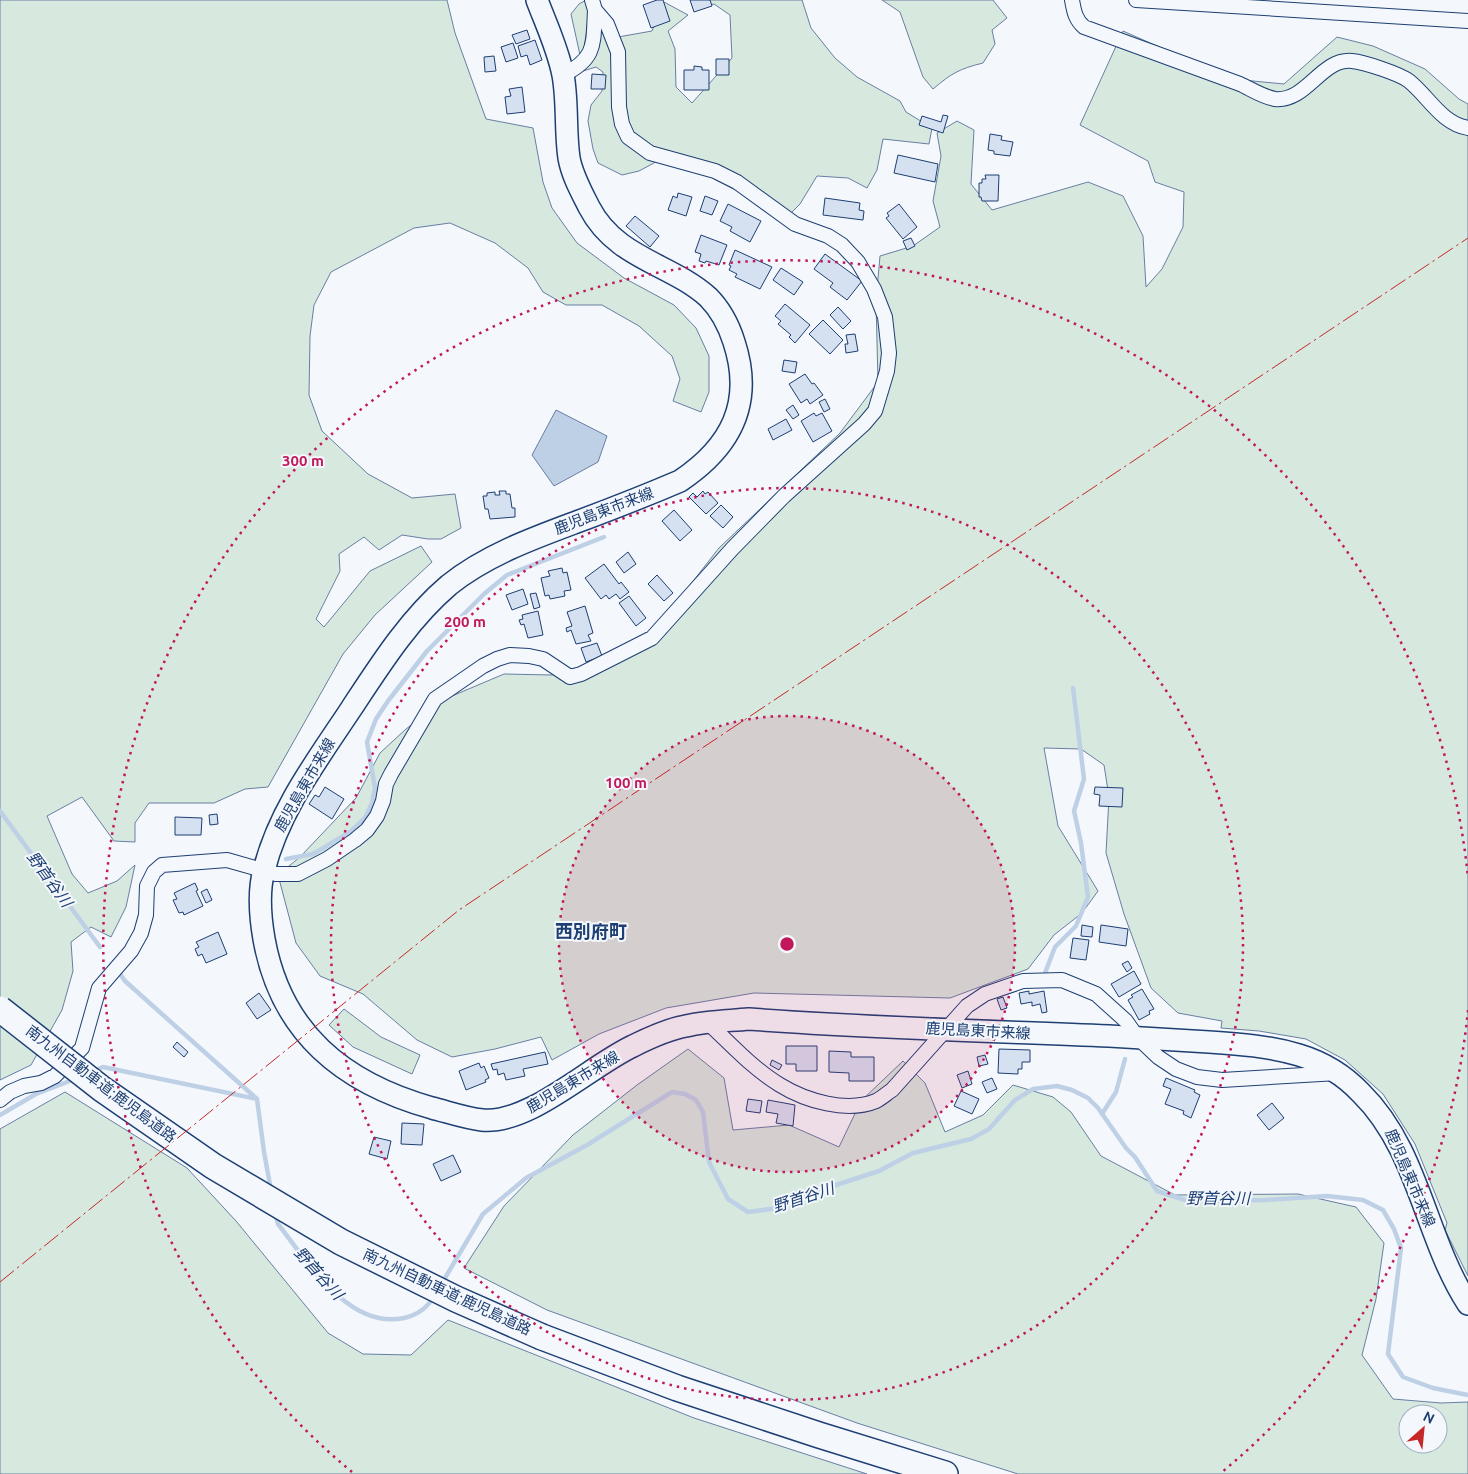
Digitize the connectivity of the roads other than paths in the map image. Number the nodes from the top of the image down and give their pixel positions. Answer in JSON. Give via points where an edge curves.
{"nodes":[{"id":1,"x":537,"y":0,"type":"edge"},
{"id":2,"x":1072,"y":0,"type":"edge"},
{"id":3,"x":1136,"y":0,"type":"edge"},
{"id":4,"x":594,"y":5,"type":"edge"},
{"id":5,"x":1468,"y":21,"type":"edge"},
{"id":6,"x":563,"y":75,"type":"junction"},
{"id":7,"x":1468,"y":128,"type":"edge"},
{"id":8,"x":264,"y":869,"type":"junction"},
{"id":9,"x":0,"y":1008,"type":"edge"},
{"id":10,"x":707,"y":1022,"type":"junction"},
{"id":11,"x":945,"y":1029,"type":"junction"},
{"id":12,"x":1138,"y":1038,"type":"junction"},
{"id":13,"x":1338,"y":1074,"type":"junction"},
{"id":14,"x":0,"y":1100,"type":"edge"},
{"id":15,"x":1468,"y":1304,"type":"edge"},
{"id":16,"x":944,"y":1474,"type":"edge"}],
"edges":[{"from":1,"to":6,"type":"main road","name":"鹿児島東市来線"},
{"from":2,"to":7,"type":"street","via":[[1078,22],[1084,27],[1240,84],[1264,96],[1285,98],[1303,89],[1337,63],[1353,61],[1408,80],[1443,116]]},
{"from":3,"to":5,"type":"street"},
{"from":4,"to":6,"type":"street","via":[[592,48],[579,67]]},
{"from":4,"to":8,"type":"street","via":[[607,24],[618,52],[619,107],[628,137],[650,153],[715,171],[737,182],[795,224],[828,236],[842,245],[858,262],[874,289],[884,316],[889,353],[875,411],[784,496],[652,638],[581,674],[570,676],[543,659],[530,656],[510,655],[483,666],[435,699],[391,774],[377,816],[367,830],[298,874],[276,874]]},
{"from":6,"to":8,"type":"main road","name":"鹿児島東市来線","via":[[570,160],[590,210],[617,241],[636,255],[693,285],[721,314],[739,356],[740,400],[735,420],[714,454],[680,481],[520,544],[451,584],[426,606],[398,640],[308,774],[274,837]]},
{"from":8,"to":10,"type":"main road","name":"鹿児島東市来線","via":[[260,888],[261,919],[268,957],[291,1012],[312,1042],[328,1057],[389,1093],[423,1105],[484,1120],[514,1116],[631,1047],[683,1026]]},
{"from":8,"to":14,"type":"street","via":[[227,860],[162,865],[147,886],[146,914],[141,933],[131,951],[100,988],[82,1048],[55,1076],[10,1092]]},
{"from":9,"to":16,"type":"highway","name":"南九州自動車道;鹿児島道路","bridge":true,"via":[[102,1089],[213,1166],[341,1242],[456,1299],[677,1388]]},
{"from":10,"to":11,"type":"main road","name":"鹿児島東市来線","via":[[749,1019]]},
{"from":10,"to":11,"type":"street","via":[[780,1086],[837,1106],[859,1106],[892,1090]]},
{"from":11,"to":12,"type":"main road","name":"鹿児島東市来線"},
{"from":11,"to":12,"type":"street","via":[[967,1006],[985,994],[1023,981],[1062,980],[1096,994],[1126,1021]]},
{"from":12,"to":13,"type":"main road","name":"鹿児島東市来線","via":[[1251,1045],[1279,1050],[1300,1055]]},
{"from":12,"to":13,"type":"street","via":[[1176,1069],[1197,1077],[1222,1080]]},
{"from":13,"to":15,"type":"main road","name":"鹿児島東市来線","via":[[1361,1092],[1383,1117],[1399,1145],[1441,1250]]}]}
